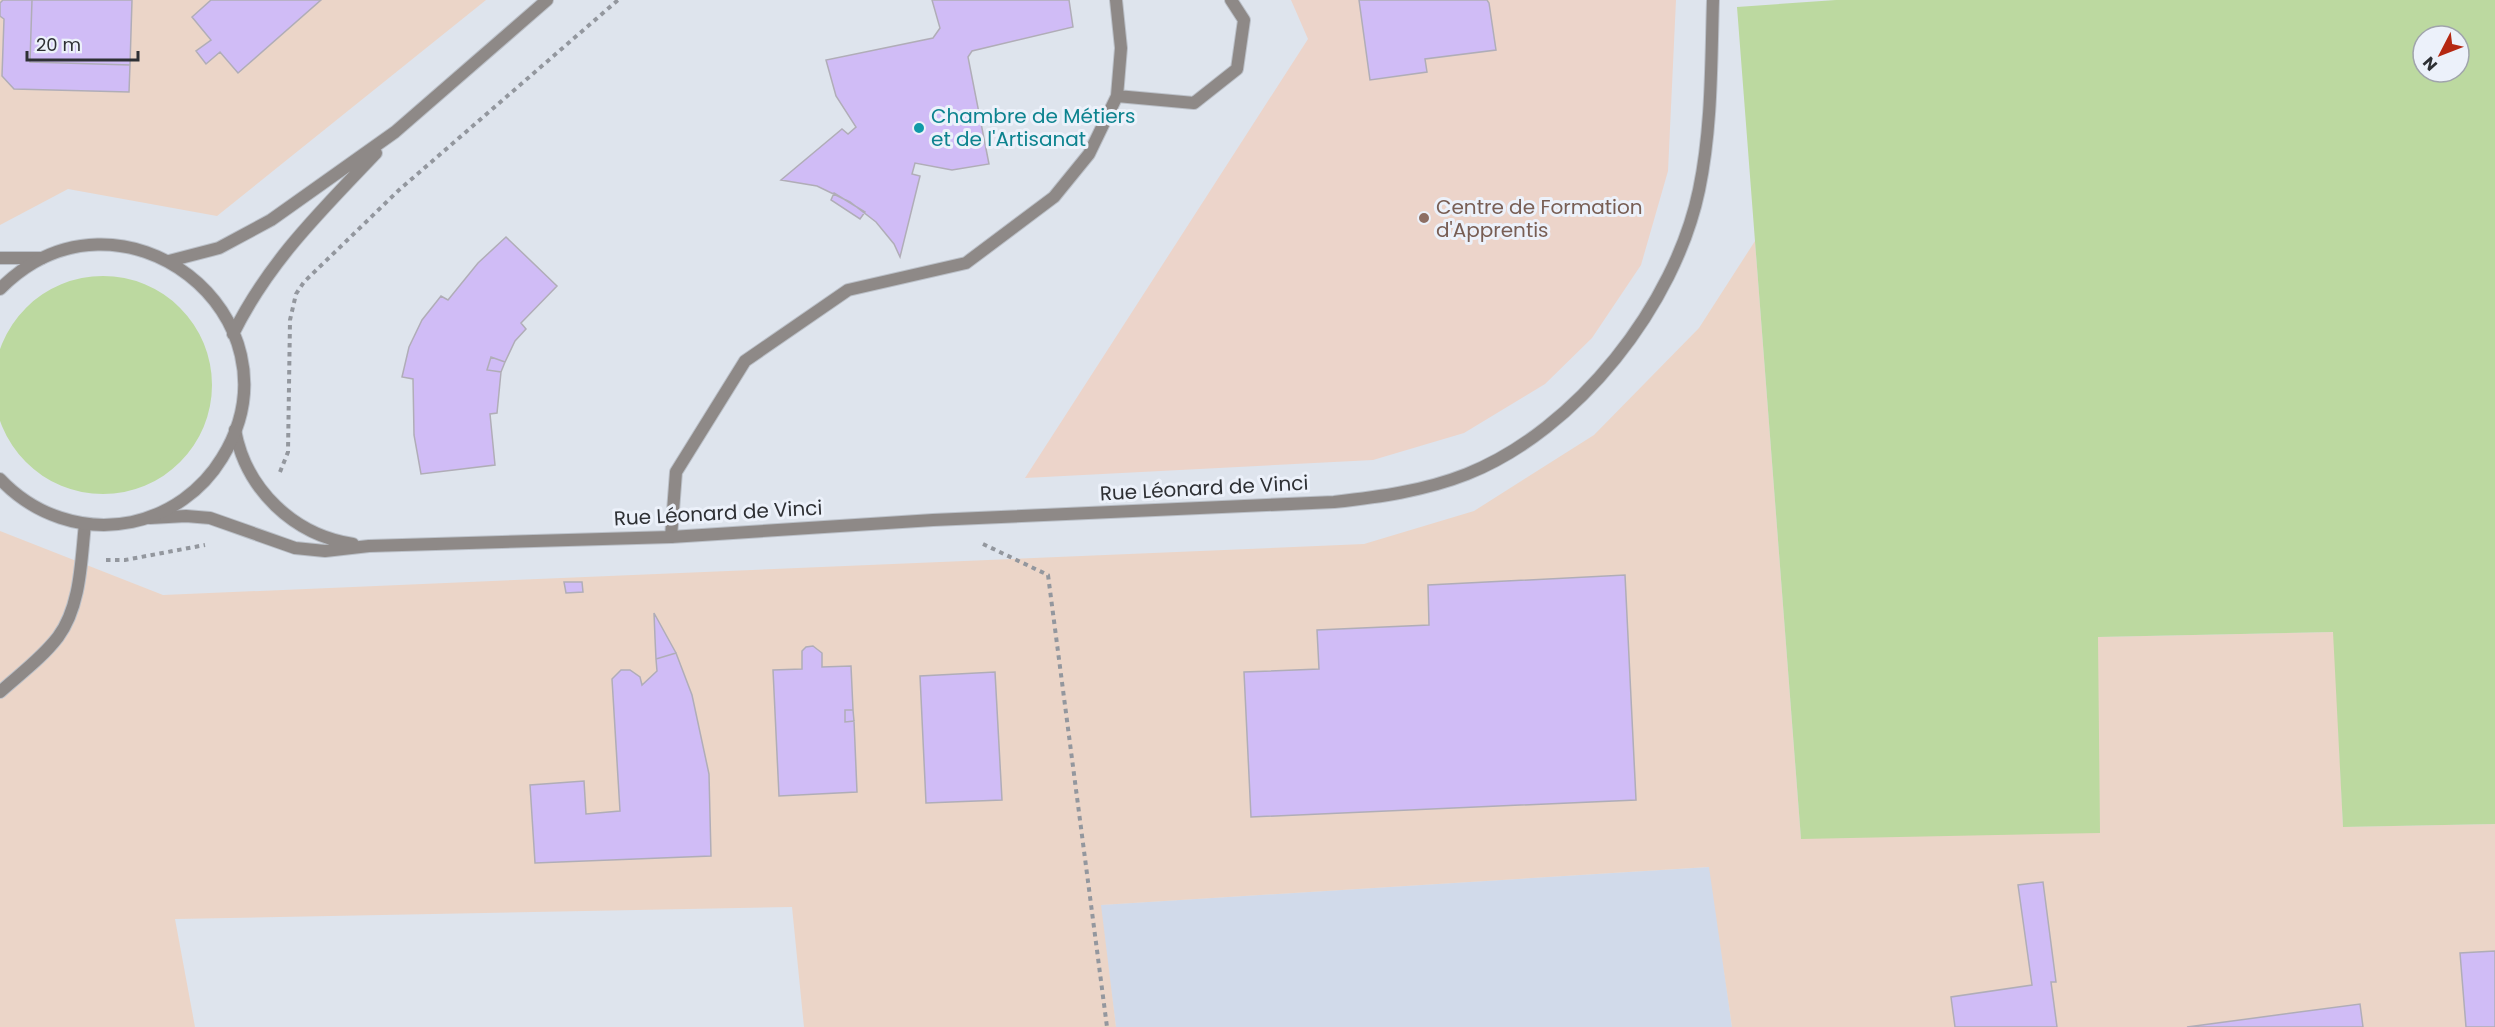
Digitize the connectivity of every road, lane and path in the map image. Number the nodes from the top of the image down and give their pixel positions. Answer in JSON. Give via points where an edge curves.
{"nodes":[{"id":1,"x":547,"y":0,"type":"edge"},
{"id":2,"x":618,"y":0,"type":"edge"},
{"id":3,"x":1116,"y":0,"type":"edge"},
{"id":4,"x":1231,"y":0,"type":"edge"},
{"id":5,"x":1713,"y":0,"type":"edge"},
{"id":6,"x":1117,"y":96,"type":"junction"},
{"id":7,"x":395,"y":132,"type":"junction"},
{"id":8,"x":0,"y":258,"type":"edge"},
{"id":9,"x":42,"y":258,"type":"junction"},
{"id":10,"x":169,"y":261,"type":"junction"},
{"id":11,"x":0,"y":289,"type":"edge"},
{"id":12,"x":233,"y":334,"type":"junction"},
{"id":13,"x":235,"y":430,"type":"junction"},
{"id":14,"x":0,"y":479,"type":"edge"},
{"id":15,"x":5,"y":487,"type":"edge"},
{"id":16,"x":262,"y":490,"type":"junction"},
{"id":17,"x":146,"y":518,"type":"junction"},
{"id":18,"x":85,"y":524,"type":"junction"},
{"id":19,"x":235,"y":526,"type":"junction"},
{"id":20,"x":671,"y":537,"type":"junction"},
{"id":21,"x":975,"y":540,"type":"dead end"},
{"id":22,"x":369,"y":546,"type":"junction"},
{"id":23,"x":81,"y":559,"type":"junction"},
{"id":24,"x":0,"y":692,"type":"edge"},
{"id":25,"x":1107,"y":1027,"type":"edge"}],
"edges":[{"from":1,"to":7,"type":"street"},
{"from":2,"to":16,"type":"path","via":[[399,190],[304,282],[296,294],[290,320],[288,452],[278,476]]},
{"from":3,"to":6,"type":"street","via":[[1121,48]]},
{"from":4,"to":6,"type":"street","via":[[1244,20],[1237,69],[1194,103]]},
{"from":5,"to":20,"type":"street","name":"Rue Léonard de Vinci","via":[[1705,159],[1682,247],[1651,308],[1603,372],[1550,424],[1497,460],[1435,485],[1334,502],[933,520]]},
{"from":6,"to":20,"type":"street","via":[[1089,154],[1054,197],[966,263],[848,290],[745,361],[676,472]]},
{"from":7,"to":10,"type":"street","via":[[239,239]]},
{"from":7,"to":12,"type":"street","via":[[281,255]]},
{"from":8,"to":9,"type":"street"},
{"from":9,"to":10,"type":"street","via":[[105,244],[141,250]]},
{"from":9,"to":11,"type":"street"},
{"from":10,"to":12,"type":"street","via":[[208,292]]},
{"from":12,"to":13,"type":"street","via":[[241,361],[243,389]]},
{"from":13,"to":16,"type":"street","name":"Rue Léonard de Vinci","via":[[243,460]]},
{"from":13,"to":17,"type":"street","via":[[218,465],[201,485],[181,501]]},
{"from":14,"to":15,"type":"street"},
{"from":15,"to":18,"type":"street","via":[[45,512]]},
{"from":16,"to":22,"type":"street","name":"Rue Léonard de Vinci","via":[[302,527],[333,541]]},
{"from":17,"to":18,"type":"street","via":[[122,524]]},
{"from":17,"to":19,"type":"street","name":"Rue Léonard de Vinci","via":[[192,516]]},
{"from":18,"to":23,"type":"street"},
{"from":19,"to":22,"type":"street","name":"Rue Léonard de Vinci","via":[[295,549],[325,551]]},
{"from":19,"to":23,"type":"path","via":[[226,544],[125,560]]},
{"from":20,"to":22,"type":"street","name":"Rue Léonard de Vinci"},
{"from":21,"to":25,"type":"path","via":[[1048,575]]},
{"from":23,"to":24,"type":"street","via":[[72,609],[60,635]]}]}
